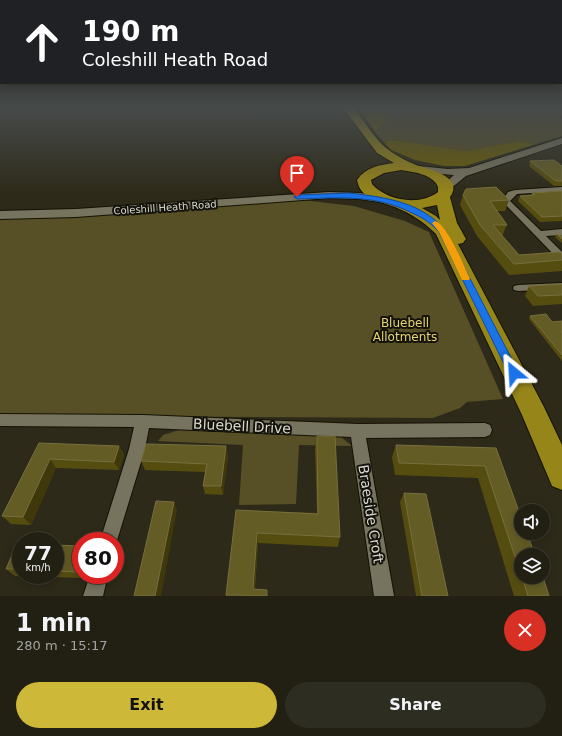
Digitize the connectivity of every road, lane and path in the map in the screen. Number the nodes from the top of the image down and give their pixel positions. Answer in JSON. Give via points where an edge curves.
{"nodes":[{"id":1,"x":371,"y":137,"type":"edge"},
{"id":2,"x":562,"y":141,"type":"edge"},
{"id":3,"x":381,"y":150,"type":"junction"},
{"id":4,"x":415,"y":168,"type":"junction"},
{"id":5,"x":471,"y":170,"type":"junction"},
{"id":6,"x":369,"y":176,"type":"junction"},
{"id":7,"x":562,"y":189,"type":"edge"},
{"id":8,"x":444,"y":192,"type":"junction"},
{"id":9,"x":329,"y":195,"type":"junction"},
{"id":10,"x":392,"y":201,"type":"junction"},
{"id":11,"x":0,"y":215,"type":"edge"},
{"id":12,"x":562,"y":232,"type":"edge"},
{"id":13,"x":538,"y":234,"type":"junction"},
{"id":14,"x":562,"y":258,"type":"edge"},
{"id":15,"x":562,"y":286,"type":"edge"},
{"id":16,"x":518,"y":288,"type":"dead end"},
{"id":17,"x":0,"y":420,"type":"edge"},
{"id":18,"x":143,"y":421,"type":"junction"},
{"id":19,"x":485,"y":430,"type":"dead end"},
{"id":20,"x":358,"y":431,"type":"junction"},
{"id":21,"x":562,"y":448,"type":"edge"},
{"id":22,"x":562,"y":476,"type":"edge"},
{"id":23,"x":112,"y":532,"type":"edge"},
{"id":24,"x":96,"y":584,"type":"edge"},
{"id":25,"x":93,"y":596,"type":"edge"},
{"id":26,"x":384,"y":596,"type":"edge"}],
"edges":[{"from":1,"to":3,"type":"highway"},
{"from":2,"to":5,"type":"street"},
{"from":3,"to":4,"type":"highway"},
{"from":3,"to":6,"type":"highway","via":[[381,157]]},
{"from":4,"to":5,"type":"street","via":[[448,172]]},
{"from":4,"to":6,"type":"highway","via":[[391,166]]},
{"from":4,"to":8,"type":"highway","via":[[437,176],[443,182]]},
{"from":5,"to":8,"type":"street","via":[[457,177]]},
{"from":6,"to":9,"type":"street","name":"Coleshill Heath Road","via":[[352,189]]},
{"from":6,"to":10,"type":"highway","via":[[366,186],[370,191]]},
{"from":7,"to":13,"type":"street","via":[[515,192],[506,201]]},
{"from":8,"to":10,"type":"highway","via":[[433,202],[420,204]]},
{"from":8,"to":21,"type":"highway","via":[[449,222]]},
{"from":9,"to":10,"type":"street","name":"Coleshill Heath Road"},
{"from":9,"to":11,"type":"street","name":"Coleshill Heath Road","via":[[76,213]]},
{"from":10,"to":22,"type":"highway","via":[[430,219],[443,232],[535,414]]},
{"from":12,"to":13,"type":"street"},
{"from":13,"to":14,"type":"street"},
{"from":15,"to":16,"type":"street"},
{"from":17,"to":18,"type":"street","name":"Bluebell Drive"},
{"from":18,"to":20,"type":"street","name":"Bluebell Drive"},
{"from":18,"to":23,"type":"street"},
{"from":19,"to":20,"type":"street","name":"Bluebell Drive"},
{"from":20,"to":26,"type":"street","name":"Braeside Croft"},
{"from":24,"to":25,"type":"street"}]}
